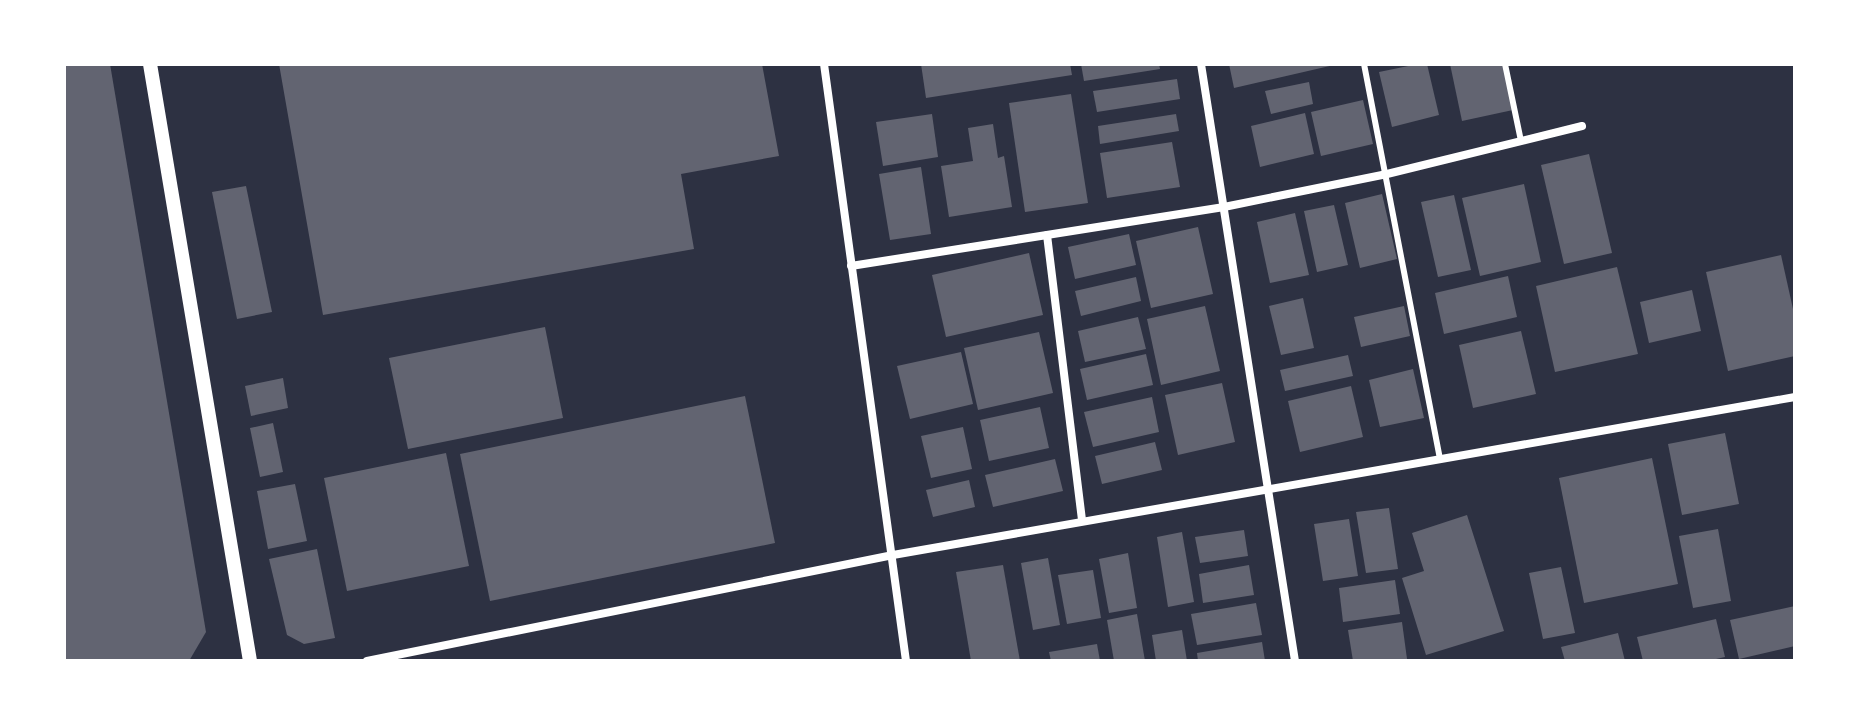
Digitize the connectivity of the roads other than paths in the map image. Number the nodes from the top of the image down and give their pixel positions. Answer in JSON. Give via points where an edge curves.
{"nodes":[{"id":1,"x":150,"y":64,"type":"edge"},
{"id":2,"x":824,"y":64,"type":"edge"},
{"id":3,"x":1201,"y":64,"type":"edge"},
{"id":4,"x":1364,"y":64,"type":"edge"},
{"id":5,"x":1505,"y":64,"type":"edge"},
{"id":6,"x":1582,"y":126,"type":"dead end"},
{"id":7,"x":1521,"y":141,"type":"junction"},
{"id":8,"x":1387,"y":174,"type":"junction"},
{"id":9,"x":1224,"y":207,"type":"junction"},
{"id":10,"x":1047,"y":235,"type":"junction"},
{"id":11,"x":851,"y":266,"type":"junction"},
{"id":12,"x":1795,"y":397,"type":"edge"},
{"id":13,"x":1440,"y":459,"type":"junction"},
{"id":14,"x":1269,"y":487,"type":"junction"},
{"id":15,"x":1082,"y":520,"type":"junction"},
{"id":16,"x":893,"y":555,"type":"junction"},
{"id":17,"x":250,"y":661,"type":"edge"},
{"id":18,"x":367,"y":661,"type":"edge"},
{"id":19,"x":906,"y":661,"type":"edge"},
{"id":20,"x":1295,"y":661,"type":"edge"}],
"edges":[{"from":1,"to":17,"type":"street"},
{"from":2,"to":11,"type":"street"},
{"from":3,"to":9,"type":"street"},
{"from":4,"to":8,"type":"lane"},
{"from":5,"to":7,"type":"lane"},
{"from":6,"to":7,"type":"street"},
{"from":7,"to":8,"type":"street"},
{"from":8,"to":9,"type":"street"},
{"from":8,"to":13,"type":"lane"},
{"from":9,"to":10,"type":"street"},
{"from":9,"to":14,"type":"street"},
{"from":10,"to":11,"type":"street"},
{"from":10,"to":15,"type":"street"},
{"from":11,"to":16,"type":"street"},
{"from":12,"to":13,"type":"street"},
{"from":13,"to":14,"type":"street"},
{"from":14,"to":15,"type":"street"},
{"from":14,"to":20,"type":"street"},
{"from":15,"to":16,"type":"street"},
{"from":16,"to":18,"type":"street"},
{"from":16,"to":19,"type":"street"}]}
